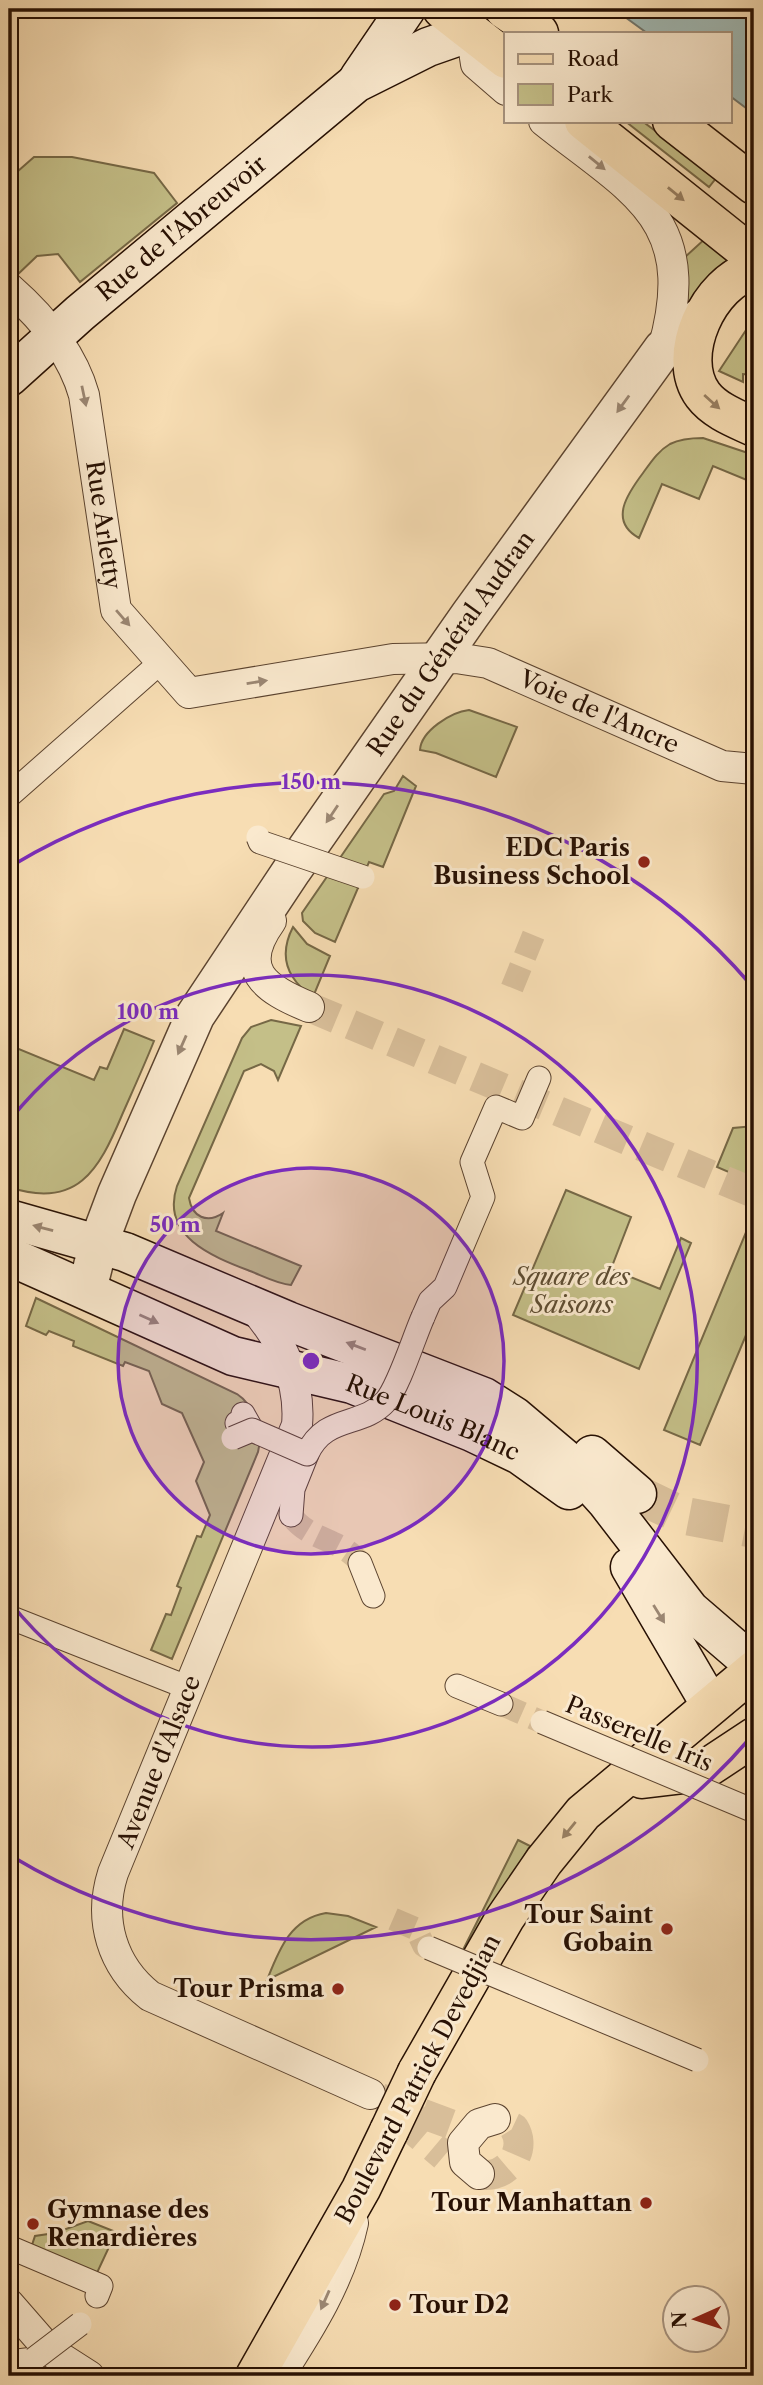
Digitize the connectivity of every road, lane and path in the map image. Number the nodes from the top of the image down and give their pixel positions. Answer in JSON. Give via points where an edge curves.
{"nodes":[{"id":1,"x":406,"y":9,"type":"edge"},
{"id":2,"x":442,"y":9,"type":"edge"},
{"id":3,"x":503,"y":9,"type":"edge"},
{"id":4,"x":531,"y":9,"type":"edge"},
{"id":5,"x":471,"y":32,"type":"junction"},
{"id":6,"x":538,"y":32,"type":"edge"},
{"id":7,"x":561,"y":32,"type":"edge"},
{"id":8,"x":504,"y":57,"type":"edge"},
{"id":9,"x":356,"y":83,"type":"junction"},
{"id":10,"x":504,"y":88,"type":"edge"},
{"id":11,"x":545,"y":122,"type":"edge"},
{"id":12,"x":585,"y":122,"type":"edge"},
{"id":13,"x":674,"y":122,"type":"edge"},
{"id":14,"x":754,"y":185,"type":"edge"},
{"id":15,"x":754,"y":257,"type":"edge"},
{"id":16,"x":754,"y":270,"type":"edge"},
{"id":17,"x":9,"y":288,"type":"edge"},
{"id":18,"x":701,"y":317,"type":"junction"},
{"id":19,"x":53,"y":337,"type":"junction"},
{"id":20,"x":663,"y":349,"type":"junction"},
{"id":21,"x":9,"y":377,"type":"edge"},
{"id":22,"x":754,"y":427,"type":"edge"},
{"id":23,"x":441,"y":657,"type":"junction"},
{"id":24,"x":162,"y":661,"type":"junction"},
{"id":25,"x":754,"y":769,"type":"edge"},
{"id":26,"x":9,"y":796,"type":"edge"},
{"id":27,"x":258,"y":837,"type":"dead end"},
{"id":28,"x":292,"y":870,"type":"junction"},
{"id":29,"x":363,"y":877,"type":"dead end"},
{"id":30,"x":309,"y":1007,"type":"tunnel mouth"},
{"id":31,"x":539,"y":1078,"type":"dead end"},
{"id":32,"x":9,"y":1219,"type":"edge"},
{"id":33,"x":99,"y":1242,"type":"junction"},
{"id":34,"x":9,"y":1256,"type":"edge"},
{"id":35,"x":87,"y":1290,"type":"junction"},
{"id":36,"x":250,"y":1304,"type":"junction"},
{"id":37,"x":290,"y":1371,"type":"junction"},
{"id":38,"x":443,"y":1380,"type":"junction"},
{"id":39,"x":241,"y":1426,"type":"dead end"},
{"id":40,"x":307,"y":1454,"type":"junction"},
{"id":41,"x":637,"y":1494,"type":"tunnel mouth"},
{"id":42,"x":291,"y":1515,"type":"dead end"},
{"id":43,"x":360,"y":1563,"type":"tunnel mouth"},
{"id":44,"x":373,"y":1596,"type":"dead end"},
{"id":45,"x":9,"y":1617,"type":"edge"},
{"id":46,"x":754,"y":1664,"type":"edge"},
{"id":47,"x":754,"y":1670,"type":"edge"},
{"id":48,"x":457,"y":1686,"type":"dead end"},
{"id":49,"x":189,"y":1688,"type":"junction"},
{"id":50,"x":501,"y":1704,"type":"tunnel mouth"},
{"id":51,"x":710,"y":1704,"type":"junction"},
{"id":52,"x":542,"y":1722,"type":"tunnel mouth"},
{"id":53,"x":754,"y":1737,"type":"edge"},
{"id":54,"x":618,"y":1783,"type":"junction"},
{"id":55,"x":754,"y":1811,"type":"edge"},
{"id":56,"x":429,"y":1948,"type":"tunnel mouth"},
{"id":57,"x":697,"y":2060,"type":"dead end"},
{"id":58,"x":370,"y":2094,"type":"tunnel mouth"},
{"id":59,"x":476,"y":2123,"type":"dead end"},
{"id":60,"x":463,"y":2164,"type":"dead end"},
{"id":61,"x":361,"y":2189,"type":"junction"},
{"id":62,"x":9,"y":2247,"type":"edge"},
{"id":63,"x":97,"y":2296,"type":"dead end"},
{"id":64,"x":9,"y":2304,"type":"edge"},
{"id":65,"x":80,"y":2324,"type":"dead end"},
{"id":66,"x":9,"y":2362,"type":"edge"},
{"id":67,"x":89,"y":2376,"type":"edge"},
{"id":68,"x":256,"y":2376,"type":"edge"},
{"id":69,"x":279,"y":2376,"type":"edge"}],
"edges":[{"from":1,"to":9,"type":"main road","name":"Rue de l'Abreuvoir"},
{"from":2,"to":5,"type":"main road"},
{"from":3,"to":6,"type":"main road"},
{"from":4,"to":7,"type":"main road"},
{"from":5,"to":8,"type":"main road"},
{"from":5,"to":9,"type":"main road","name":"Rue de l'Abreuvoir","via":[[428,47]]},
{"from":5,"to":10,"type":"street","via":[[476,64]]},
{"from":9,"to":19,"type":"main road","name":"Rue de l'Abreuvoir"},
{"from":11,"to":20,"type":"street","one_way":true,"via":[[635,194],[658,220],[671,256],[675,291]]},
{"from":12,"to":15,"type":"main road","one_way":true},
{"from":13,"to":14,"type":"main road"},
{"from":16,"to":18,"type":"main road","via":[[727,287]]},
{"from":17,"to":19,"type":"street","name":"Rue Arletty","via":[[35,311]]},
{"from":18,"to":20,"type":"main road","name":"Rue du Général Audran"},
{"from":18,"to":22,"type":"main road","one_way":true,"via":[[692,352],[695,380],[717,409]]},
{"from":19,"to":21,"type":"main road","name":"Rue de l'Abreuvoir"},
{"from":19,"to":24,"type":"street","name":"Rue Arletty","one_way":true,"via":[[76,367],[84,395],[116,610]]},
{"from":20,"to":23,"type":"main road","name":"Rue du Général Audran","one_way":true},
{"from":24,"to":23,"type":"street","name":"Rue Arletty","one_way":true,"via":[[189,693],[393,659]]},
{"from":23,"to":25,"type":"street","name":"Voie de l'Ancre","via":[[488,663],[722,766]]},
{"from":23,"to":28,"type":"main road","name":"Rue du Général Audran","one_way":true},
{"from":24,"to":26,"type":"street"},
{"from":27,"to":29,"type":"street","bridge":true,"via":[[260,842]]},
{"from":28,"to":30,"type":"street","via":[[283,904],[257,943],[257,966],[272,990]]},
{"from":28,"to":33,"type":"main road","name":"Rue du Général Audran","one_way":true,"via":[[195,1016]]},
{"from":31,"to":40,"type":"street","bridge":true,"via":[[522,1118],[496,1107],[472,1161],[483,1197],[445,1287],[430,1301],[387,1400],[374,1411],[326,1429],[314,1439]]},
{"from":33,"to":32,"type":"main road","name":"Rue Louis Blanc","one_way":true},
{"from":33,"to":35,"type":"main road","name":"Rue du Général Audran"},
{"from":33,"to":36,"type":"main road","name":"Rue Louis Blanc"},
{"from":34,"to":35,"type":"main road","name":"Rue Louis Blanc"},
{"from":35,"to":37,"type":"main road","name":"Rue Louis Blanc","one_way":true,"via":[[233,1356]]},
{"from":36,"to":37,"type":"street","name":"Avenue d'Alsace","via":[[273,1332]]},
{"from":38,"to":36,"type":"main road","name":"Rue Louis Blanc","one_way":true},
{"from":37,"to":49,"type":"street","name":"Avenue d'Alsace","via":[[298,1411],[294,1437]]},
{"from":37,"to":51,"type":"main road","name":"Rue Louis Blanc","one_way":true,"via":[[352,1384],[472,1432],[520,1455],[566,1487],[620,1550]]},
{"from":38,"to":41,"type":"main road","name":"Rue Louis Blanc","via":[[547,1420]]},
{"from":38,"to":46,"type":"main road","name":"Rue Louis Blanc","via":[[514,1416],[570,1462],[606,1501],[690,1611]]},
{"from":39,"to":40,"type":"street","bridge":true},
{"from":40,"to":42,"type":"street","via":[[293,1489]]},
{"from":43,"to":44,"type":"street"},
{"from":45,"to":49,"type":"street"},
{"from":47,"to":51,"type":"main road","name":"Boulevard Patrick Devedjian"},
{"from":48,"to":50,"type":"street"},
{"from":49,"to":58,"type":"street","name":"Avenue d'Alsace","via":[[109,1885],[108,1923],[117,1957],[134,1983],[159,2001]]},
{"from":51,"to":54,"type":"main road","name":"Boulevard Patrick Devedjian"},
{"from":52,"to":55,"type":"street","name":"Passerelle Iris","bridge":true},
{"from":53,"to":54,"type":"main road","via":[[701,1772]]},
{"from":54,"to":61,"type":"main road","name":"Boulevard Patrick Devedjian","one_way":true,"bridge":true,"via":[[583,1813],[544,1861],[476,1964]]},
{"from":56,"to":57,"type":"street","bridge":true},
{"from":59,"to":60,"type":"street","via":[[463,2143]]},
{"from":61,"to":68,"type":"main road","name":"Boulevard Patrick Devedjian"},
{"from":61,"to":69,"type":"street","one_way":true,"via":[[348,2247],[317,2316]]},
{"from":62,"to":63,"type":"street","via":[[101,2286]]},
{"from":64,"to":67,"type":"street","via":[[50,2351]]},
{"from":65,"to":66,"type":"street","bridge":true,"via":[[34,2359]]}]}
